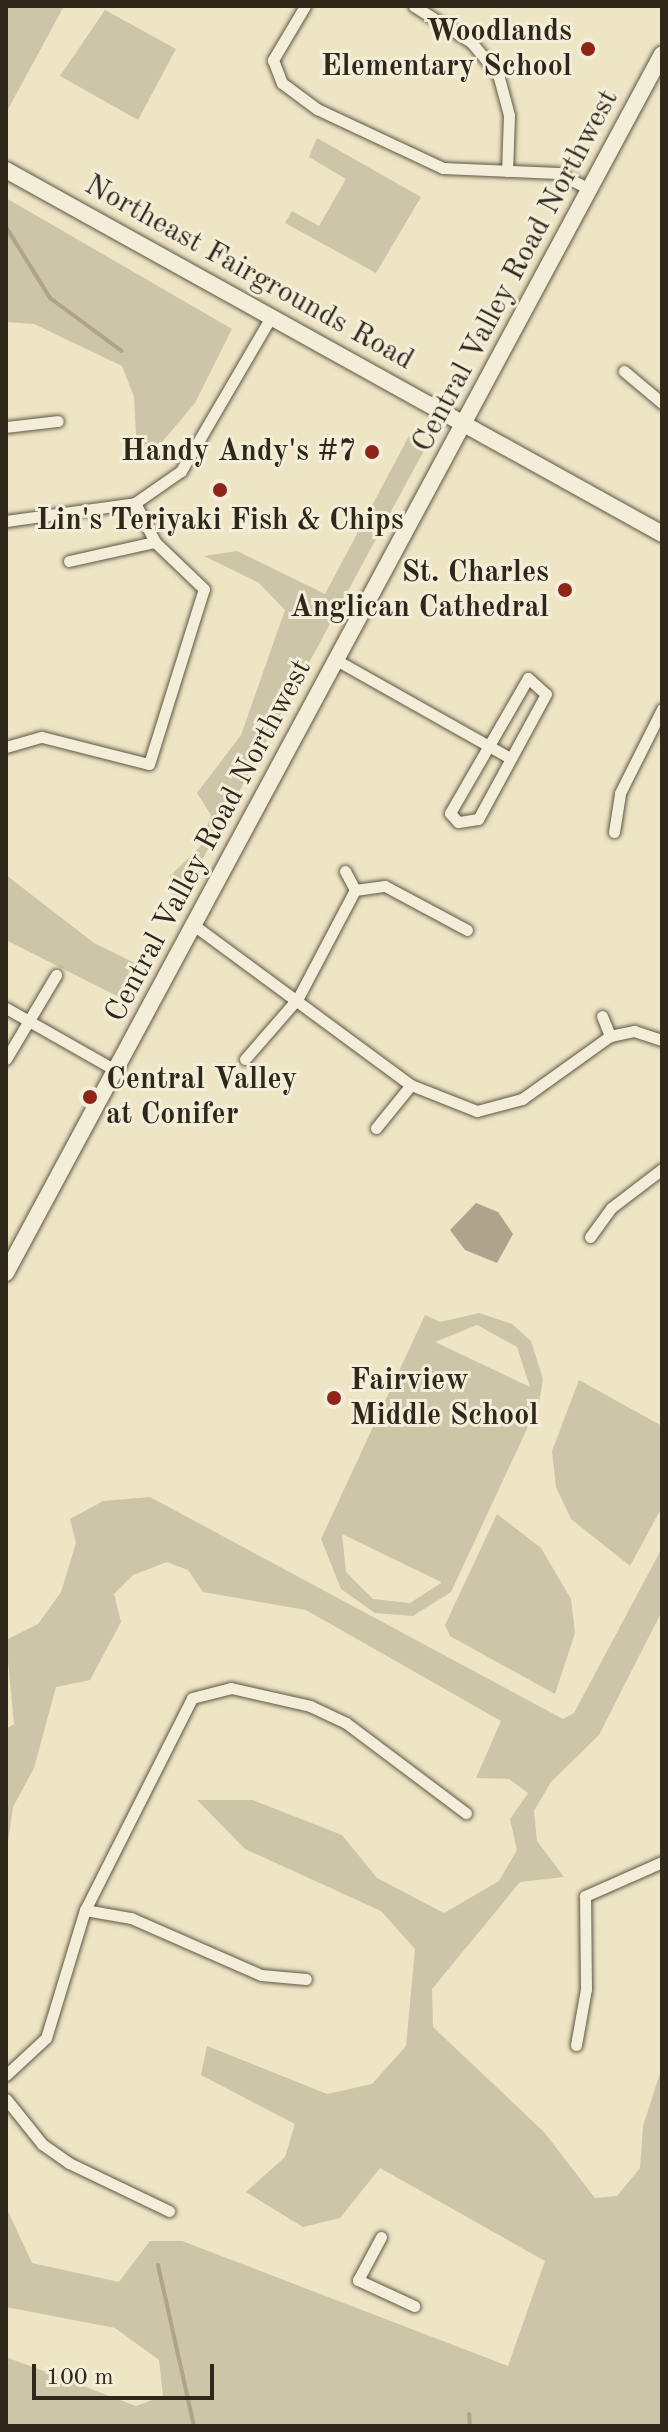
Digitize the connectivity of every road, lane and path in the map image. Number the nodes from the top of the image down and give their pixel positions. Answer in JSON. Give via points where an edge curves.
{"nodes":[{"id":1,"x":305,"y":6,"type":"edge"},
{"id":2,"x":414,"y":6,"type":"edge"},
{"id":3,"x":662,"y":54,"type":"edge"},
{"id":4,"x":6,"y":170,"type":"edge"},
{"id":5,"x":507,"y":171,"type":"junction"},
{"id":6,"x":590,"y":189,"type":"junction"},
{"id":7,"x":271,"y":317,"type":"junction"},
{"id":8,"x":624,"y":371,"type":"dead end"},
{"id":9,"x":662,"y":403,"type":"edge"},
{"id":10,"x":58,"y":421,"type":"dead end"},
{"id":11,"x":466,"y":426,"type":"junction"},
{"id":12,"x":6,"y":427,"type":"edge"},
{"id":13,"x":135,"y":503,"type":"junction"},
{"id":14,"x":6,"y":521,"type":"edge"},
{"id":15,"x":662,"y":534,"type":"edge"},
{"id":16,"x":155,"y":542,"type":"junction"},
{"id":17,"x":69,"y":561,"type":"dead end"},
{"id":18,"x":338,"y":661,"type":"junction"},
{"id":19,"x":662,"y":709,"type":"edge"},
{"id":20,"x":487,"y":745,"type":"junction"},
{"id":21,"x":6,"y":747,"type":"edge"},
{"id":22,"x":510,"y":758,"type":"junction"},
{"id":23,"x":614,"y":832,"type":"dead end"},
{"id":24,"x":345,"y":871,"type":"dead end"},
{"id":25,"x":355,"y":890,"type":"junction"},
{"id":26,"x":195,"y":926,"type":"junction"},
{"id":27,"x":467,"y":930,"type":"dead end"},
{"id":28,"x":56,"y":975,"type":"dead end"},
{"id":29,"x":298,"y":998,"type":"junction"},
{"id":30,"x":6,"y":1008,"type":"edge"},
{"id":31,"x":602,"y":1016,"type":"dead end"},
{"id":32,"x":28,"y":1020,"type":"junction"},
{"id":33,"x":610,"y":1036,"type":"junction"},
{"id":34,"x":662,"y":1040,"type":"edge"},
{"id":35,"x":6,"y":1059,"type":"edge"},
{"id":36,"x":245,"y":1059,"type":"dead end"},
{"id":37,"x":117,"y":1071,"type":"junction"},
{"id":38,"x":411,"y":1085,"type":"junction"},
{"id":39,"x":376,"y":1128,"type":"dead end"},
{"id":40,"x":662,"y":1169,"type":"edge"},
{"id":41,"x":590,"y":1237,"type":"dead end"},
{"id":42,"x":6,"y":1273,"type":"edge"},
{"id":43,"x":466,"y":1813,"type":"dead end"},
{"id":44,"x":662,"y":1862,"type":"edge"},
{"id":45,"x":85,"y":1910,"type":"junction"},
{"id":46,"x":306,"y":1979,"type":"dead end"},
{"id":47,"x":576,"y":2045,"type":"dead end"},
{"id":48,"x":6,"y":2075,"type":"edge"},
{"id":49,"x":6,"y":2099,"type":"edge"},
{"id":50,"x":169,"y":2211,"type":"dead end"},
{"id":51,"x":381,"y":2237,"type":"dead end"},
{"id":52,"x":414,"y":2306,"type":"dead end"}],
"edges":[{"from":1,"to":5,"type":"street","via":[[273,60],[282,83],[402,155],[443,168]]},
{"from":2,"to":5,"type":"street","via":[[471,42],[498,74],[509,115]]},
{"from":3,"to":6,"type":"main road","name":"Central Valley Road Northwest"},
{"from":4,"to":7,"type":"main road","name":"Northeast Fairgrounds Road"},
{"from":5,"to":6,"type":"street","via":[[558,173]]},
{"from":6,"to":11,"type":"main road","name":"Central Valley Road Northwest"},
{"from":7,"to":11,"type":"main road","name":"Northeast Fairgrounds Road"},
{"from":7,"to":13,"type":"street","via":[[181,471]]},
{"from":8,"to":9,"type":"street"},
{"from":10,"to":12,"type":"street"},
{"from":11,"to":15,"type":"main road","name":"Northeast Fairgrounds Road"},
{"from":11,"to":18,"type":"main road","name":"Central Valley Road Northwest"},
{"from":13,"to":14,"type":"street"},
{"from":13,"to":16,"type":"street"},
{"from":16,"to":17,"type":"street"},
{"from":16,"to":21,"type":"street","via":[[204,589],[149,764],[42,737]]},
{"from":18,"to":20,"type":"street"},
{"from":18,"to":26,"type":"main road","name":"Central Valley Road Northwest"},
{"from":19,"to":23,"type":"street","via":[[620,793]]},
{"from":20,"to":22,"type":"street"},
{"from":20,"to":22,"type":"street","via":[[522,681],[537,681],[546,694]]},
{"from":20,"to":22,"type":"street","via":[[450,813],[458,822],[478,819]]},
{"from":24,"to":25,"type":"street"},
{"from":25,"to":27,"type":"street","via":[[385,886]]},
{"from":25,"to":29,"type":"street"},
{"from":26,"to":29,"type":"street"},
{"from":26,"to":37,"type":"main road","name":"Central Valley Road Northwest"},
{"from":28,"to":32,"type":"street"},
{"from":29,"to":36,"type":"street"},
{"from":29,"to":38,"type":"street"},
{"from":30,"to":32,"type":"street"},
{"from":31,"to":33,"type":"street"},
{"from":32,"to":35,"type":"street"},
{"from":32,"to":37,"type":"street"},
{"from":33,"to":34,"type":"street","via":[[634,1031]]},
{"from":33,"to":38,"type":"street","via":[[501,1108],[467,1108]]},
{"from":37,"to":42,"type":"main road","name":"Central Valley Road Northwest"},
{"from":38,"to":39,"type":"street"},
{"from":40,"to":41,"type":"street","via":[[611,1208]]},
{"from":43,"to":45,"type":"street","via":[[346,1723],[251,1690],[214,1689],[192,1698],[166,1739]]},
{"from":44,"to":47,"type":"street","via":[[585,1896],[586,1989]]},
{"from":45,"to":46,"type":"street","via":[[131,1918],[261,1975]]},
{"from":45,"to":48,"type":"street","via":[[46,2038]]},
{"from":49,"to":50,"type":"street","via":[[42,2144],[69,2163]]},
{"from":51,"to":52,"type":"street","via":[[358,2280]]}]}
